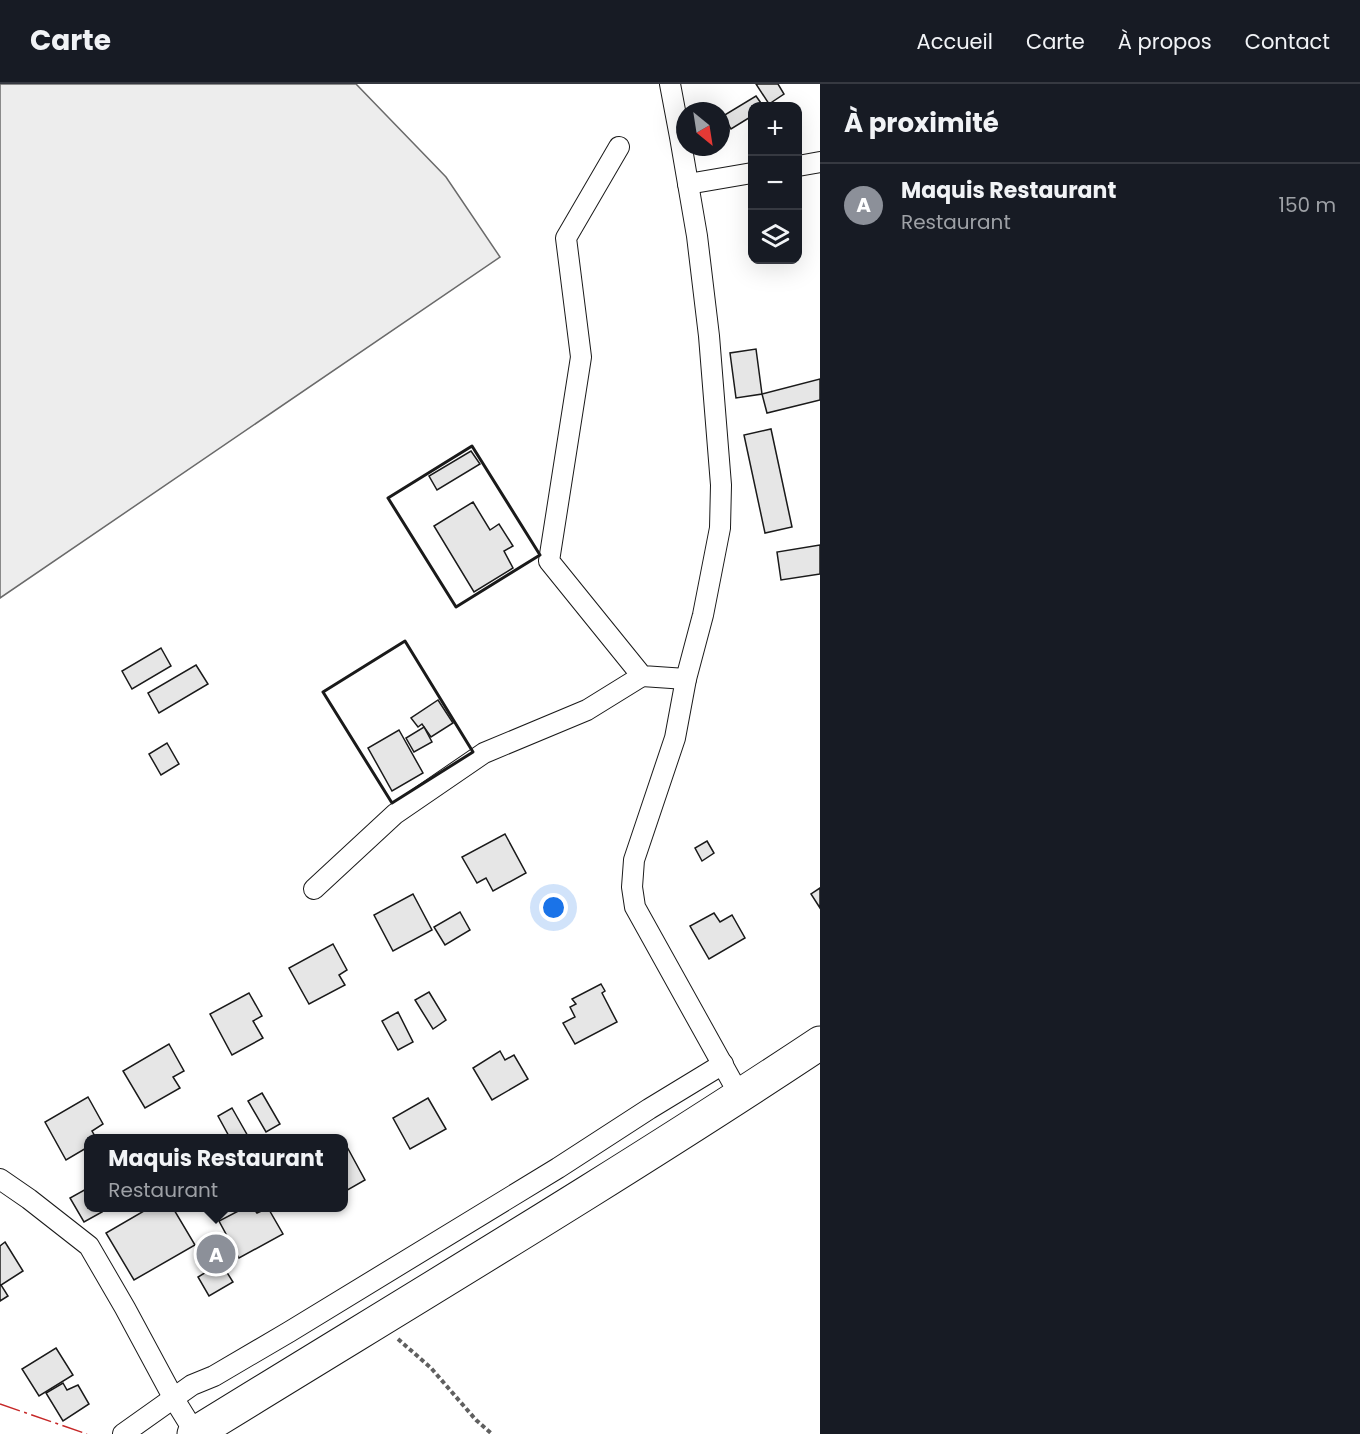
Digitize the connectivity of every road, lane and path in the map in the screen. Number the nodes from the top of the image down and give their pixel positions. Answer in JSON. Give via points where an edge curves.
{"nodes":[{"id":1,"x":669,"y":84,"type":"edge"},
{"id":2,"x":619,"y":147,"type":"dead end"},
{"id":3,"x":820,"y":162,"type":"edge"},
{"id":4,"x":802,"y":165,"type":"edge"},
{"id":5,"x":748,"y":174,"type":"edge"},
{"id":6,"x":688,"y":184,"type":"junction"},
{"id":7,"x":642,"y":676,"type":"junction"},
{"id":8,"x":686,"y":679,"type":"junction"},
{"id":9,"x":314,"y":889,"type":"dead end"},
{"id":10,"x":820,"y":1043,"type":"edge"},
{"id":11,"x":723,"y":1064,"type":"junction"},
{"id":12,"x":740,"y":1096,"type":"junction"},
{"id":13,"x":0,"y":1179,"type":"edge"},
{"id":14,"x":377,"y":1321,"type":"junction"},
{"id":15,"x":174,"y":1399,"type":"junction"},
{"id":16,"x":123,"y":1434,"type":"edge"},
{"id":17,"x":194,"y":1434,"type":"edge"},
{"id":18,"x":492,"y":1434,"type":"edge"}],
"edges":[{"from":1,"to":6,"type":"street"},
{"from":2,"to":7,"type":"street","via":[[566,238],[580,357],[549,561]]},
{"from":3,"to":4,"type":"street"},
{"from":5,"to":6,"type":"street"},
{"from":6,"to":8,"type":"street","via":[[709,336],[722,484],[718,539]]},
{"from":7,"to":8,"type":"street"},
{"from":7,"to":9,"type":"street","via":[[587,710],[484,753],[395,814]]},
{"from":8,"to":11,"type":"street","via":[[675,738],[634,861],[632,887],[635,907]]},
{"from":10,"to":12,"type":"highway"},
{"from":11,"to":12,"type":"street"},
{"from":11,"to":15,"type":"street","via":[[347,1297]]},
{"from":12,"to":14,"type":"highway"},
{"from":13,"to":15,"type":"street","via":[[89,1246]]},
{"from":14,"to":17,"type":"highway"},
{"from":14,"to":18,"type":"path","via":[[431,1368]]},
{"from":15,"to":16,"type":"street"},
{"from":15,"to":17,"type":"street"}]}
